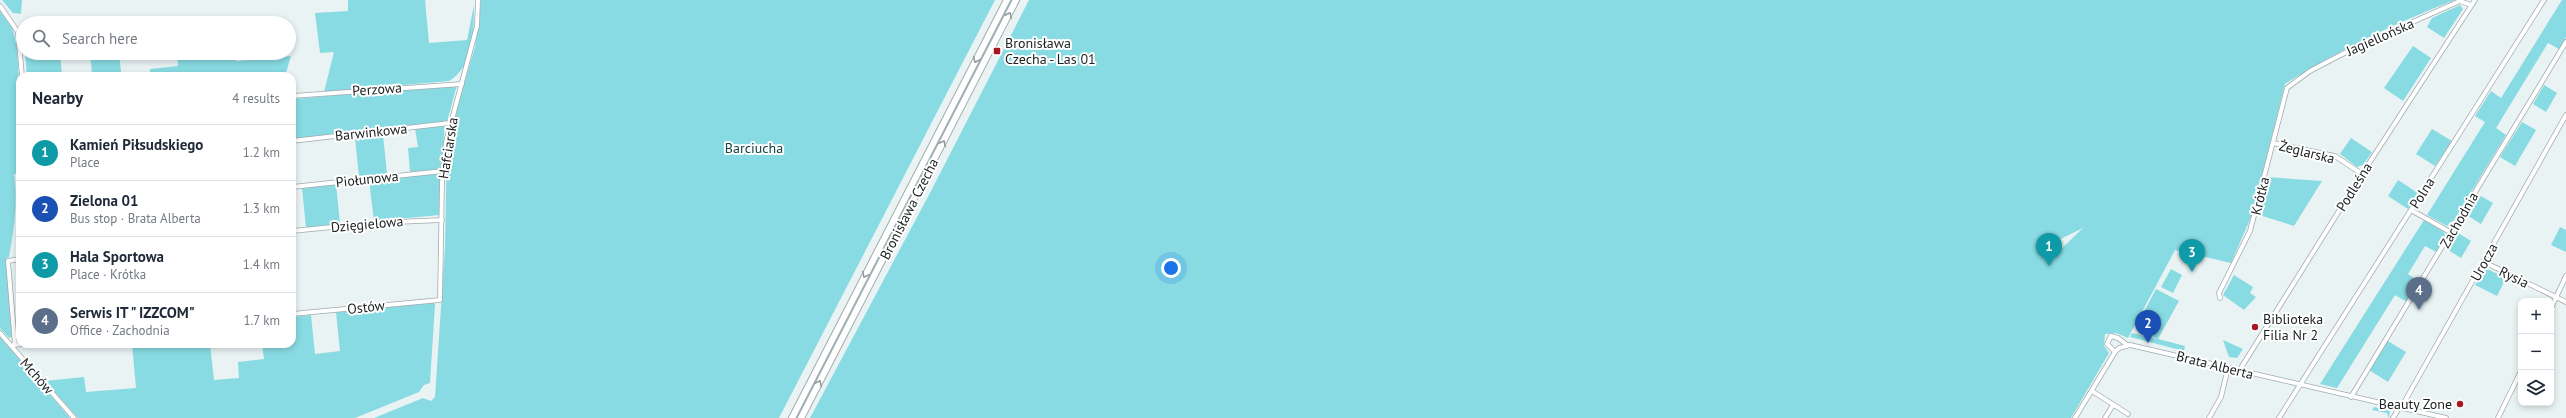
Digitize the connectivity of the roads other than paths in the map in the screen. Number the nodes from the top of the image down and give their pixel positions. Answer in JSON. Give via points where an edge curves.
{"nodes":[{"id":1,"x":478,"y":0,"type":"edge"},
{"id":2,"x":1007,"y":0,"type":"edge"},
{"id":3,"x":1016,"y":0,"type":"edge"},
{"id":4,"x":2475,"y":0,"type":"edge"},
{"id":5,"x":2544,"y":0,"type":"edge"},
{"id":6,"x":2471,"y":5,"type":"junction"},
{"id":7,"x":0,"y":6,"type":"edge"},
{"id":8,"x":16,"y":29,"type":"edge"},
{"id":9,"x":2566,"y":42,"type":"edge"},
{"id":10,"x":21,"y":60,"type":"edge"},
{"id":11,"x":22,"y":72,"type":"edge"},
{"id":12,"x":462,"y":84,"type":"junction"},
{"id":13,"x":2287,"y":88,"type":"joint"},
{"id":14,"x":296,"y":96,"type":"edge"},
{"id":15,"x":2566,"y":115,"type":"edge"},
{"id":16,"x":450,"y":123,"type":"junction"},
{"id":17,"x":296,"y":140,"type":"edge"},
{"id":18,"x":2272,"y":143,"type":"junction"},
{"id":19,"x":442,"y":171,"type":"junction"},
{"id":20,"x":2362,"y":174,"type":"junction"},
{"id":21,"x":296,"y":187,"type":"edge"},
{"id":22,"x":2411,"y":210,"type":"junction"},
{"id":23,"x":442,"y":220,"type":"junction"},
{"id":24,"x":296,"y":231,"type":"edge"},
{"id":25,"x":2450,"y":232,"type":"junction"},
{"id":26,"x":16,"y":260,"type":"edge"},
{"id":27,"x":2484,"y":262,"type":"junction"},
{"id":28,"x":2566,"y":276,"type":"edge"},
{"id":29,"x":2556,"y":297,"type":"junction"},
{"id":30,"x":2220,"y":298,"type":"dead end"},
{"id":31,"x":440,"y":300,"type":"joint"},
{"id":32,"x":2554,"y":301,"type":"edge"},
{"id":33,"x":2566,"y":302,"type":"edge"},
{"id":34,"x":296,"y":314,"type":"edge"},
{"id":35,"x":0,"y":333,"type":"edge"},
{"id":36,"x":13,"y":345,"type":"junction"},
{"id":37,"x":16,"y":345,"type":"edge"},
{"id":38,"x":2127,"y":345,"type":"junction"},
{"id":39,"x":2115,"y":352,"type":"junction"},
{"id":40,"x":2228,"y":368,"type":"junction"},
{"id":41,"x":2239,"y":371,"type":"junction"},
{"id":42,"x":2518,"y":376,"type":"edge"},
{"id":43,"x":2299,"y":385,"type":"junction"},
{"id":44,"x":2092,"y":390,"type":"junction"},
{"id":45,"x":2351,"y":397,"type":"junction"},
{"id":46,"x":2113,"y":405,"type":"junction"},
{"id":47,"x":2400,"y":408,"type":"junction"},
{"id":48,"x":2128,"y":414,"type":"dead end"},
{"id":49,"x":74,"y":418,"type":"edge"},
{"id":50,"x":792,"y":418,"type":"edge"},
{"id":51,"x":801,"y":418,"type":"edge"},
{"id":52,"x":2075,"y":418,"type":"edge"},
{"id":53,"x":2105,"y":418,"type":"edge"},
{"id":54,"x":2209,"y":418,"type":"edge"},
{"id":55,"x":2279,"y":418,"type":"edge"},
{"id":56,"x":2393,"y":418,"type":"edge"},
{"id":57,"x":2446,"y":418,"type":"edge"},
{"id":58,"x":2498,"y":418,"type":"edge"}],
"edges":[{"from":1,"to":12,"type":"street","name":"Hafciarska","via":[[477,26]]},
{"from":2,"to":50,"type":"main road","name":"Bronisława Czecha","one_way":true},
{"from":51,"to":3,"type":"main road","name":"Bronisława Czecha","one_way":true},
{"from":4,"to":6,"type":"street"},
{"from":5,"to":22,"type":"street","name":"Polna"},
{"from":6,"to":13,"type":"street","name":"Jagiellońska","via":[[2460,1],[2361,45],[2310,71]]},
{"from":6,"to":20,"type":"street","name":"Podleśna"},
{"from":7,"to":8,"type":"street"},
{"from":9,"to":25,"type":"street","name":"Zachodnia"},
{"from":10,"to":11,"type":"street"},
{"from":12,"to":14,"type":"street","name":"Perzowa"},
{"from":12,"to":16,"type":"street","name":"Hafciarska"},
{"from":13,"to":18,"type":"street","name":"Krótka"},
{"from":15,"to":27,"type":"street","name":"Urocza"},
{"from":16,"to":17,"type":"street","name":"Barwinkowa"},
{"from":16,"to":19,"type":"street","name":"Hafciarska"},
{"from":18,"to":20,"type":"street","name":"Żeglarska","via":[[2335,156]]},
{"from":18,"to":30,"type":"street","name":"Krótka","via":[[2250,231],[2219,293]]},
{"from":19,"to":21,"type":"street","name":"Piołunowa"},
{"from":19,"to":23,"type":"street","name":"Hafciarska"},
{"from":20,"to":41,"type":"street","name":"Podleśna"},
{"from":22,"to":25,"type":"street"},
{"from":22,"to":43,"type":"street","name":"Polna"},
{"from":23,"to":24,"type":"street","name":"Dzięgielowa"},
{"from":23,"to":31,"type":"street","name":"Hafciarska"},
{"from":25,"to":45,"type":"street","name":"Zachodnia"},
{"from":26,"to":36,"type":"street","via":[[8,261]]},
{"from":27,"to":29,"type":"street","name":"Rysia"},
{"from":27,"to":47,"type":"street","name":"Urocza"},
{"from":28,"to":29,"type":"street"},
{"from":29,"to":32,"type":"street"},
{"from":29,"to":33,"type":"street","name":"Rysia"},
{"from":31,"to":34,"type":"street","name":"Ostów"},
{"from":35,"to":36,"type":"street","name":"Mchów"},
{"from":36,"to":37,"type":"street"},
{"from":36,"to":49,"type":"street","name":"Mchów"},
{"from":38,"to":39,"type":"street"},
{"from":38,"to":39,"type":"street","name":"Brata Alberta","via":[[2111,336],[2107,344]]},
{"from":38,"to":40,"type":"street","name":"Brata Alberta"},
{"from":39,"to":44,"type":"street"},
{"from":40,"to":41,"type":"street","name":"Brata Alberta"},
{"from":40,"to":54,"type":"street","via":[[2221,398]]},
{"from":41,"to":43,"type":"street","name":"Brata Alberta"},
{"from":42,"to":58,"type":"street"},
{"from":43,"to":45,"type":"street","name":"Brata Alberta"},
{"from":43,"to":55,"type":"street"},
{"from":44,"to":46,"type":"street"},
{"from":44,"to":52,"type":"street"},
{"from":45,"to":47,"type":"street","name":"Brata Alberta"},
{"from":46,"to":48,"type":"street"},
{"from":46,"to":53,"type":"street"},
{"from":47,"to":56,"type":"street","name":"Urocza"},
{"from":47,"to":57,"type":"street","name":"Brata Alberta"}]}
